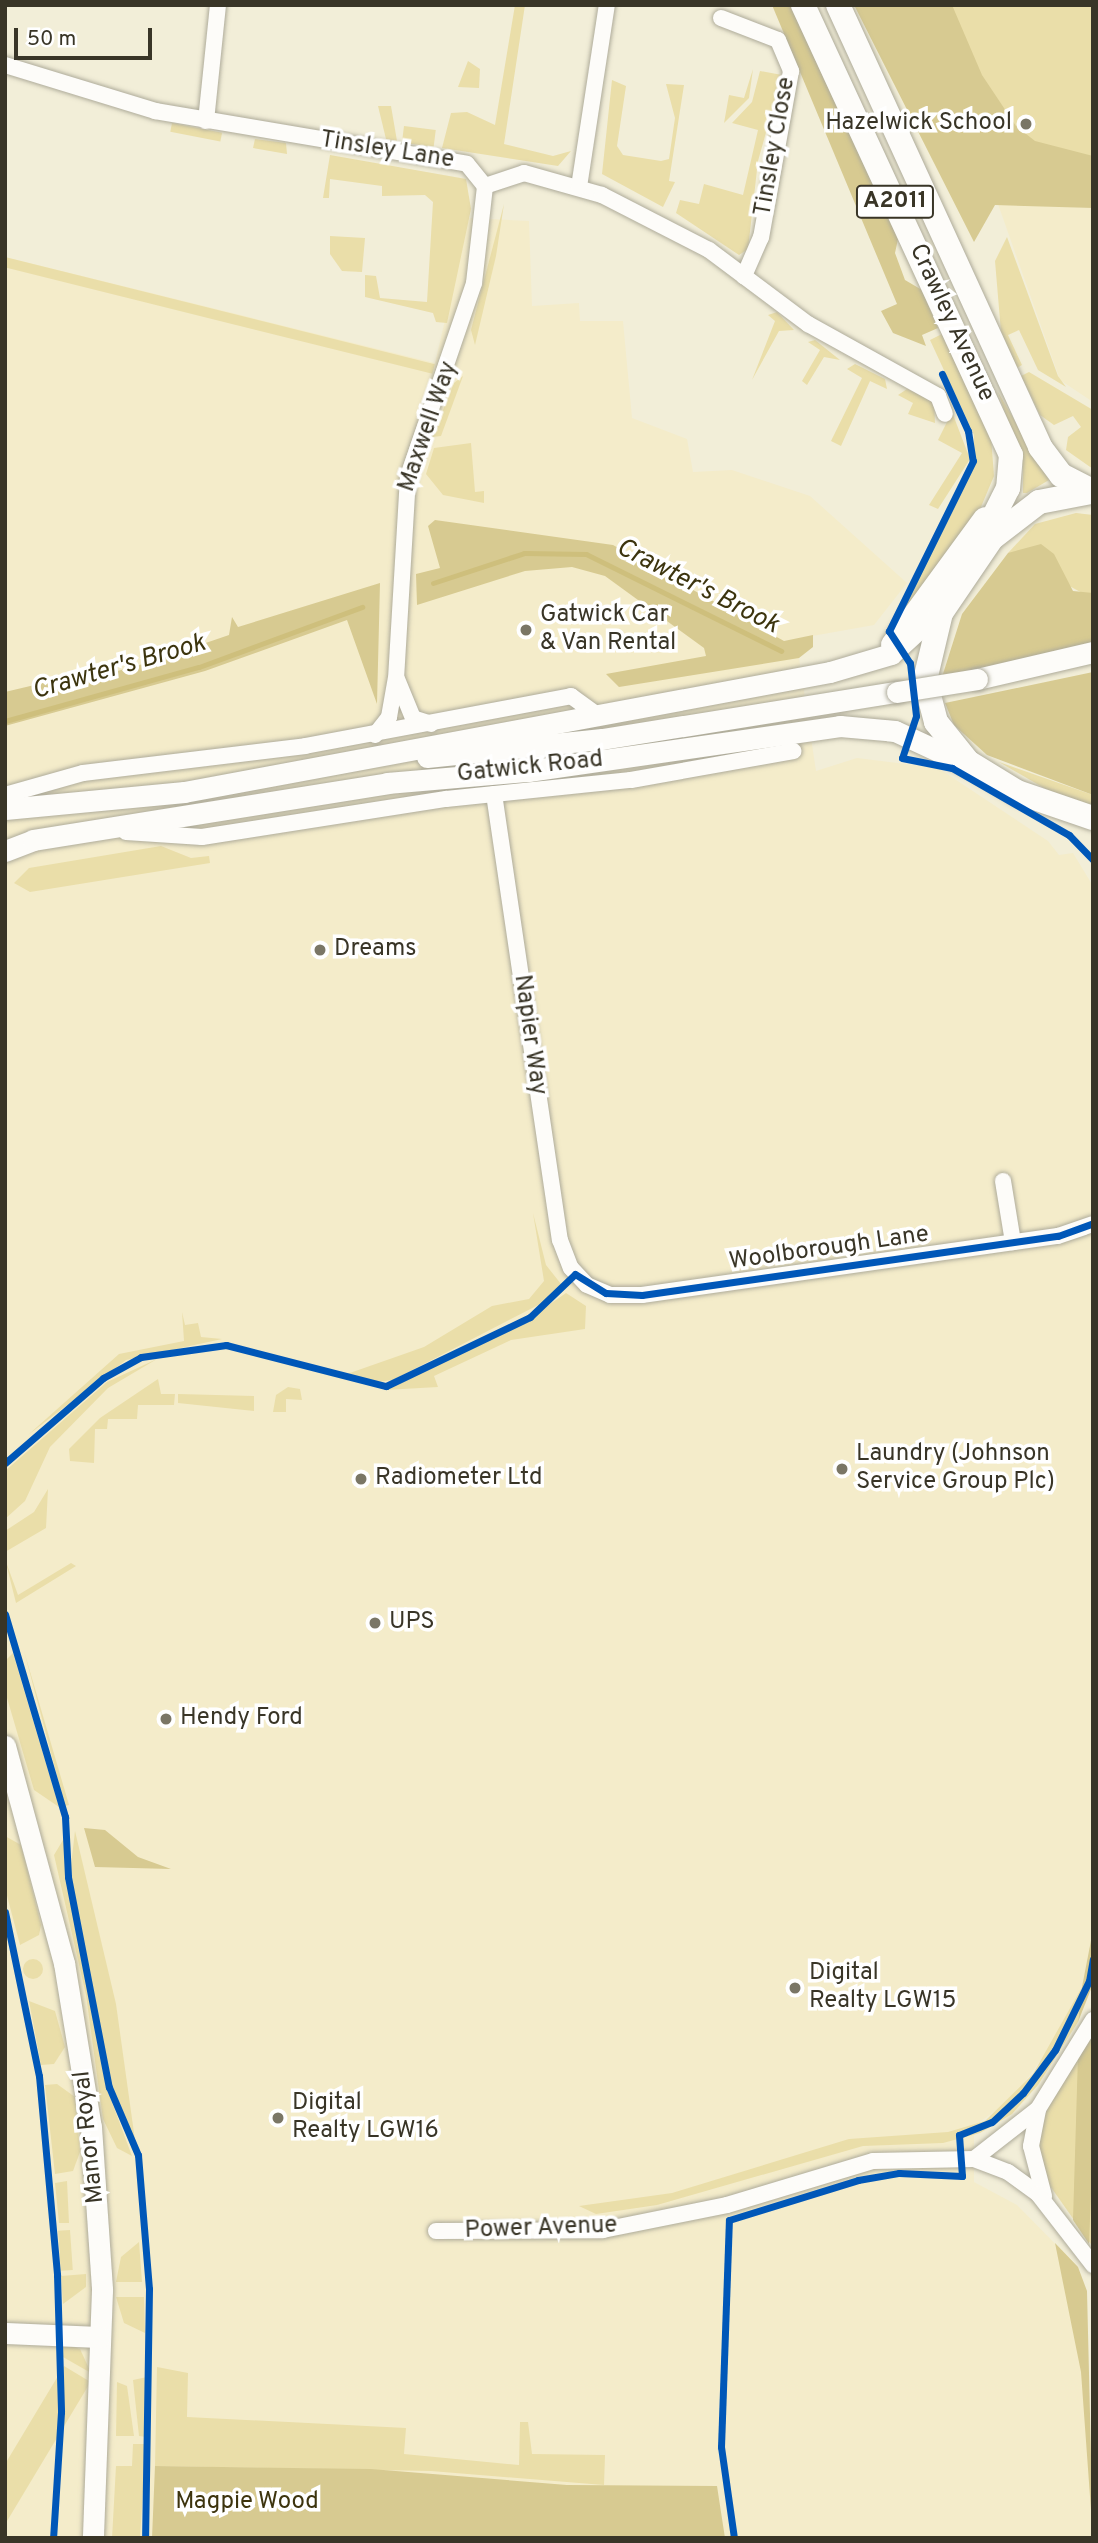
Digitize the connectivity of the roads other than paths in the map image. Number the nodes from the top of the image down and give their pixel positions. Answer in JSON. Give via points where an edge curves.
{"nodes":[{"id":1,"x":219,"y":5,"type":"edge"},
{"id":2,"x":607,"y":5,"type":"edge"},
{"id":3,"x":803,"y":5,"type":"edge"},
{"id":4,"x":838,"y":5,"type":"edge"},
{"id":5,"x":721,"y":18,"type":"dead end"},
{"id":6,"x":5,"y":65,"type":"edge"},
{"id":7,"x":206,"y":121,"type":"junction"},
{"id":8,"x":485,"y":186,"type":"junction"},
{"id":9,"x":579,"y":187,"type":"junction"},
{"id":10,"x":744,"y":276,"type":"junction"},
{"id":11,"x":987,"y":399,"type":"junction"},
{"id":12,"x":945,"y":414,"type":"dead end"},
{"id":13,"x":1093,"y":491,"type":"edge"},
{"id":14,"x":970,"y":566,"type":"junction"},
{"id":15,"x":949,"y":597,"type":"junction"},
{"id":16,"x":1093,"y":652,"type":"edge"},
{"id":17,"x":830,"y":672,"type":"junction"},
{"id":18,"x":397,"y":673,"type":"junction"},
{"id":19,"x":597,"y":715,"type":"junction"},
{"id":20,"x":432,"y":724,"type":"junction"},
{"id":21,"x":375,"y":735,"type":"junction"},
{"id":22,"x":793,"y":751,"type":"dead end"},
{"id":23,"x":480,"y":755,"type":"junction"},
{"id":24,"x":383,"y":758,"type":"junction"},
{"id":25,"x":984,"y":773,"type":"junction"},
{"id":26,"x":387,"y":783,"type":"junction"},
{"id":27,"x":494,"y":793,"type":"junction"},
{"id":28,"x":5,"y":795,"type":"edge"},
{"id":29,"x":5,"y":809,"type":"edge"},
{"id":30,"x":1064,"y":811,"type":"junction"},
{"id":31,"x":1093,"y":818,"type":"edge"},
{"id":32,"x":1093,"y":830,"type":"edge"},
{"id":33,"x":69,"y":836,"type":"junction"},
{"id":34,"x":5,"y":851,"type":"edge"},
{"id":35,"x":1003,"y":1181,"type":"dead end"},
{"id":36,"x":1092,"y":1224,"type":"edge"},
{"id":37,"x":1013,"y":1242,"type":"junction"},
{"id":38,"x":575,"y":1273,"type":"joint"},
{"id":39,"x":5,"y":1746,"type":"edge"},
{"id":40,"x":1093,"y":2020,"type":"edge"},
{"id":41,"x":1038,"y":2109,"type":"junction"},
{"id":42,"x":974,"y":2159,"type":"junction"},
{"id":43,"x":1047,"y":2202,"type":"junction"},
{"id":44,"x":436,"y":2231,"type":"dead end"},
{"id":45,"x":1093,"y":2265,"type":"edge"},
{"id":46,"x":5,"y":2333,"type":"edge"},
{"id":47,"x":100,"y":2337,"type":"junction"},
{"id":48,"x":93,"y":2538,"type":"edge"}],
"edges":[{"from":1,"to":7,"type":"street"},
{"from":2,"to":9,"type":"street"},
{"from":3,"to":11,"type":"main road","name":"Crawley Avenue","number":"A2011"},
{"from":4,"to":13,"type":"main road","name":"Crawley Avenue","number":"A2011","via":[[1040,447],[1061,475]]},
{"from":5,"to":10,"type":"street","name":"Tinsley Close","via":[[778,40],[791,71],[761,237]]},
{"from":6,"to":7,"type":"street","name":"Tinsley Lane","via":[[93,96]]},
{"from":7,"to":8,"type":"street","name":"Tinsley Lane","via":[[467,164]]},
{"from":8,"to":9,"type":"street","name":"Tinsley Lane","via":[[524,173]]},
{"from":8,"to":18,"type":"street","name":"Maxwell Way","via":[[474,283],[407,483]]},
{"from":9,"to":10,"type":"street","name":"Tinsley Lane","via":[[665,226]]},
{"from":10,"to":12,"type":"street","name":"Tinsley Lane","via":[[832,340],[938,396]]},
{"from":11,"to":14,"type":"main road","name":"Crawley Avenue","number":"A2011","via":[[1011,455],[1011,473]]},
{"from":11,"to":17,"type":"street","via":[[1003,463],[987,513],[899,635],[870,658]]},
{"from":13,"to":14,"type":"main road","number":"A2011","via":[[1063,494],[1024,510]]},
{"from":14,"to":15,"type":"main road","number":"A2011"},
{"from":15,"to":17,"type":"street","name":"Gatwick Road","via":[[891,654]]},
{"from":15,"to":25,"type":"main road","number":"A2011","via":[[930,643],[925,692],[946,738]]},
{"from":16,"to":23,"type":"street","name":"Gatwick Road","bridge":true,"via":[[977,679]]},
{"from":17,"to":19,"type":"street","name":"Gatwick Road"},
{"from":18,"to":20,"type":"street","name":"Maxwell Way","via":[[412,715]]},
{"from":18,"to":21,"type":"street","name":"Maxwell Way","via":[[389,717]]},
{"from":19,"to":20,"type":"street","name":"Gatwick Road","via":[[571,696]]},
{"from":19,"to":24,"type":"street","name":"Gatwick Road"},
{"from":20,"to":21,"type":"street","name":"Gatwick Road"},
{"from":21,"to":28,"type":"street","name":"Gatwick Road","via":[[83,773]]},
{"from":22,"to":27,"type":"street","name":"Gatwick Road","via":[[631,780]]},
{"from":23,"to":24,"type":"street"},
{"from":23,"to":26,"type":"street"},
{"from":24,"to":29,"type":"street","name":"Gatwick Road","via":[[184,792]]},
{"from":25,"to":26,"type":"street","name":"Gatwick Road","via":[[904,734],[851,726],[528,771]]},
{"from":25,"to":30,"type":"main road","number":"A2011"},
{"from":26,"to":33,"type":"street","name":"Gatwick Road"},
{"from":27,"to":33,"type":"street","name":"Gatwick Road","via":[[197,837]]},
{"from":27,"to":38,"type":"street","name":"Napier Way","via":[[556,1223]]},
{"from":30,"to":31,"type":"main road","number":"A2011"},
{"from":30,"to":32,"type":"main road","number":"A2011"},
{"from":33,"to":34,"type":"street","name":"Gatwick Road"},
{"from":35,"to":37,"type":"street"},
{"from":36,"to":37,"type":"street","name":"Woolborough Lane"},
{"from":37,"to":38,"type":"street","name":"Woolborough Lane","via":[[627,1296],[600,1291]]},
{"from":39,"to":47,"type":"street","name":"Manor Royal","via":[[60,1945],[83,2069],[98,2212]]},
{"from":40,"to":41,"type":"street"},
{"from":41,"to":42,"type":"street"},
{"from":41,"to":43,"type":"street","via":[[1031,2155]]},
{"from":42,"to":43,"type":"street","via":[[1009,2172]]},
{"from":42,"to":44,"type":"street","name":"Power Avenue","via":[[873,2161],[727,2205],[603,2230]]},
{"from":43,"to":45,"type":"street"},
{"from":46,"to":47,"type":"street"},
{"from":47,"to":48,"type":"street","name":"Manor Royal"}]}
